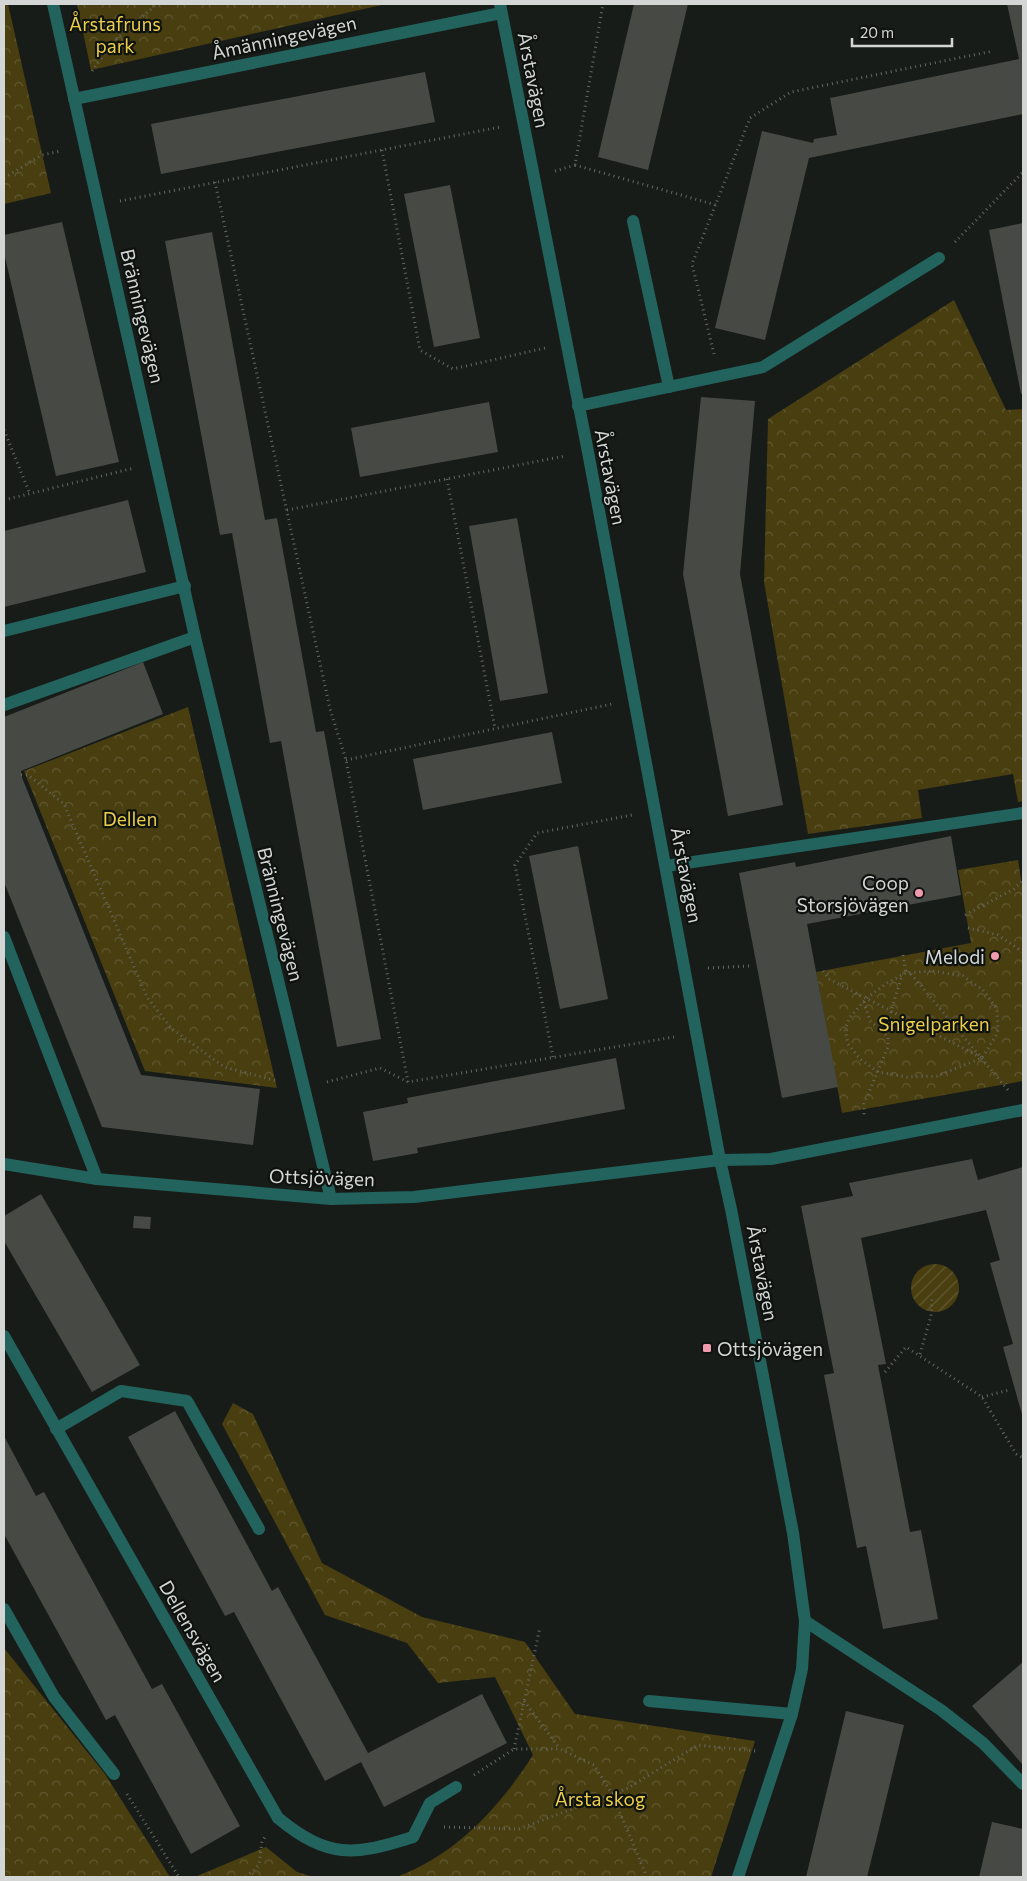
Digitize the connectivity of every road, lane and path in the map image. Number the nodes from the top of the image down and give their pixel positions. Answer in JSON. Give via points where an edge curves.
{"nodes":[{"id":1,"x":53,"y":4,"type":"edge"},
{"id":2,"x":157,"y":4,"type":"edge"},
{"id":3,"x":603,"y":4,"type":"edge"},
{"id":4,"x":501,"y":8,"type":"edge"},
{"id":5,"x":993,"y":51,"type":"dead end"},
{"id":6,"x":74,"y":99,"type":"junction"},
{"id":7,"x":524,"y":122,"type":"junction"},
{"id":8,"x":84,"y":146,"type":"junction"},
{"id":9,"x":382,"y":150,"type":"junction"},
{"id":10,"x":575,"y":165,"type":"junction"},
{"id":11,"x":1023,"y":172,"type":"edge"},
{"id":12,"x":4,"y":178,"type":"edge"},
{"id":13,"x":534,"y":178,"type":"junction"},
{"id":14,"x":215,"y":182,"type":"junction"},
{"id":15,"x":98,"y":205,"type":"junction"},
{"id":16,"x":716,"y":205,"type":"junction"},
{"id":17,"x":633,"y":221,"type":"dead end"},
{"id":18,"x":939,"y":258,"type":"joint"},
{"id":19,"x":565,"y":343,"type":"junction"},
{"id":20,"x":720,"y":377,"type":"junction"},
{"id":21,"x":669,"y":387,"type":"junction"},
{"id":22,"x":578,"y":406,"type":"junction"},
{"id":23,"x":4,"y":430,"type":"edge"},
{"id":24,"x":588,"y":452,"type":"junction"},
{"id":25,"x":155,"y":462,"type":"junction"},
{"id":26,"x":447,"y":479,"type":"junction"},
{"id":27,"x":30,"y":494,"type":"junction"},
{"id":28,"x":4,"y":500,"type":"edge"},
{"id":29,"x":287,"y":510,"type":"junction"},
{"id":30,"x":185,"y":586,"type":"junction"},
{"id":31,"x":4,"y":631,"type":"edge"},
{"id":32,"x":195,"y":637,"type":"junction"},
{"id":33,"x":634,"y":699,"type":"junction"},
{"id":34,"x":4,"y":706,"type":"edge"},
{"id":35,"x":495,"y":728,"type":"junction"},
{"id":36,"x":346,"y":760,"type":"junction"},
{"id":37,"x":21,"y":775,"type":"dead end"},
{"id":38,"x":655,"y":811,"type":"junction"},
{"id":39,"x":1023,"y":814,"type":"edge"},
{"id":40,"x":666,"y":866,"type":"junction"},
{"id":41,"x":1023,"y":880,"type":"edge"},
{"id":42,"x":966,"y":915,"type":"dead end"},
{"id":43,"x":968,"y":928,"type":"dead end"},
{"id":44,"x":4,"y":937,"type":"edge"},
{"id":45,"x":1023,"y":952,"type":"edge"},
{"id":46,"x":903,"y":955,"type":"dead end"},
{"id":47,"x":750,"y":966,"type":"dead end"},
{"id":48,"x":685,"y":970,"type":"junction"},
{"id":49,"x":823,"y":971,"type":"dead end"},
{"id":50,"x":908,"y":973,"type":"junction"},
{"id":51,"x":902,"y":975,"type":"junction"},
{"id":52,"x":868,"y":997,"type":"junction"},
{"id":53,"x":864,"y":1002,"type":"junction"},
{"id":54,"x":892,"y":1010,"type":"junction"},
{"id":55,"x":885,"y":1032,"type":"junction"},
{"id":56,"x":697,"y":1033,"type":"junction"},
{"id":57,"x":553,"y":1057,"type":"junction"},
{"id":58,"x":982,"y":1058,"type":"junction"},
{"id":59,"x":878,"y":1072,"type":"junction"},
{"id":60,"x":408,"y":1082,"type":"junction"},
{"id":61,"x":304,"y":1088,"type":"junction"},
{"id":62,"x":1018,"y":1111,"type":"edge"},
{"id":63,"x":865,"y":1141,"type":"junction"},
{"id":64,"x":720,"y":1160,"type":"junction"},
{"id":65,"x":4,"y":1164,"type":"edge"},
{"id":66,"x":97,"y":1179,"type":"junction"},
{"id":67,"x":331,"y":1199,"type":"junction"},
{"id":68,"x":932,"y":1299,"type":"dead end"},
{"id":69,"x":4,"y":1336,"type":"edge"},
{"id":70,"x":920,"y":1354,"type":"junction"},
{"id":71,"x":885,"y":1372,"type":"dead end"},
{"id":72,"x":1009,"y":1390,"type":"dead end"},
{"id":73,"x":982,"y":1397,"type":"junction"},
{"id":74,"x":56,"y":1429,"type":"junction"},
{"id":75,"x":1023,"y":1458,"type":"edge"},
{"id":76,"x":260,"y":1528,"type":"dead end"},
{"id":77,"x":4,"y":1609,"type":"edge"},
{"id":78,"x":805,"y":1621,"type":"junction"},
{"id":79,"x":540,"y":1626,"type":"dead end"},
{"id":80,"x":524,"y":1701,"type":"junction"},
{"id":81,"x":649,"y":1701,"type":"dead end"},
{"id":82,"x":792,"y":1714,"type":"junction"},
{"id":83,"x":514,"y":1749,"type":"junction"},
{"id":84,"x":560,"y":1749,"type":"junction"},
{"id":85,"x":778,"y":1754,"type":"junction"},
{"id":86,"x":114,"y":1774,"type":"joint"},
{"id":87,"x":1023,"y":1784,"type":"edge"},
{"id":88,"x":456,"y":1787,"type":"joint"},
{"id":89,"x":612,"y":1794,"type":"junction"},
{"id":90,"x":413,"y":1837,"type":"junction"},
{"id":91,"x":262,"y":1842,"type":"dead end"},
{"id":92,"x":179,"y":1877,"type":"edge"},
{"id":93,"x":246,"y":1877,"type":"edge"},
{"id":94,"x":647,"y":1877,"type":"edge"},
{"id":95,"x":738,"y":1877,"type":"edge"}],
"edges":[{"from":1,"to":6,"type":"street","name":"Bränningevägen"},
{"from":2,"to":6,"type":"path","via":[[112,43]]},
{"from":3,"to":10,"type":"path"},
{"from":4,"to":6,"type":"street","name":"Åmänningevägen"},
{"from":4,"to":7,"type":"street","name":"Årstavägen"},
{"from":5,"to":16,"type":"path","via":[[792,92],[750,118]]},
{"from":6,"to":8,"type":"street","name":"Bränningevägen"},
{"from":7,"to":9,"type":"path"},
{"from":7,"to":13,"type":"street","name":"Årstavägen"},
{"from":8,"to":12,"type":"path","via":[[42,155]]},
{"from":8,"to":15,"type":"street","name":"Bränningevägen"},
{"from":9,"to":14,"type":"path"},
{"from":9,"to":19,"type":"path","via":[[420,350],[453,369]]},
{"from":10,"to":13,"type":"path"},
{"from":10,"to":16,"type":"path"},
{"from":11,"to":18,"type":"path"},
{"from":13,"to":19,"type":"street","name":"Årstavägen"},
{"from":14,"to":15,"type":"path"},
{"from":14,"to":29,"type":"path"},
{"from":15,"to":25,"type":"street","name":"Bränningevägen"},
{"from":16,"to":20,"type":"path","via":[[692,264]]},
{"from":17,"to":21,"type":"street"},
{"from":18,"to":20,"type":"street","via":[[763,367]]},
{"from":19,"to":22,"type":"street","name":"Årstavägen"},
{"from":20,"to":21,"type":"street"},
{"from":21,"to":22,"type":"street"},
{"from":22,"to":24,"type":"street","name":"Årstavägen"},
{"from":23,"to":27,"type":"path"},
{"from":24,"to":26,"type":"path"},
{"from":24,"to":33,"type":"street","name":"Årstavägen"},
{"from":25,"to":27,"type":"path"},
{"from":25,"to":30,"type":"street","name":"Bränningevägen"},
{"from":26,"to":29,"type":"path"},
{"from":26,"to":35,"type":"path"},
{"from":27,"to":28,"type":"path"},
{"from":29,"to":36,"type":"path","via":[[330,709]]},
{"from":30,"to":31,"type":"street"},
{"from":30,"to":32,"type":"street","name":"Bränningevägen"},
{"from":32,"to":34,"type":"street"},
{"from":32,"to":61,"type":"street","name":"Bränningevägen"},
{"from":33,"to":35,"type":"path"},
{"from":33,"to":38,"type":"street","name":"Årstavägen"},
{"from":35,"to":36,"type":"path"},
{"from":36,"to":60,"type":"path"},
{"from":37,"to":61,"type":"path","via":[[28,775],[64,804],[147,997],[171,1028],[224,1067]]},
{"from":38,"to":40,"type":"street","name":"Årstavägen"},
{"from":38,"to":57,"type":"path","via":[[537,833],[515,865]]},
{"from":39,"to":40,"type":"street"},
{"from":40,"to":48,"type":"street","name":"Årstavägen"},
{"from":41,"to":42,"type":"path","via":[[1014,889]]},
{"from":43,"to":45,"type":"path","via":[[998,935]]},
{"from":44,"to":66,"type":"street"},
{"from":46,"to":50,"type":"path"},
{"from":47,"to":48,"type":"path"},
{"from":48,"to":56,"type":"street","name":"Årstavägen"},
{"from":49,"to":52,"type":"path","via":[[830,979]]},
{"from":50,"to":51,"type":"path"},
{"from":50,"to":58,"type":"path"},
{"from":50,"to":58,"type":"path","via":[[933,971],[963,976],[983,990],[997,1009],[998,1032]]},
{"from":51,"to":52,"type":"path"},
{"from":51,"to":54,"type":"path"},
{"from":52,"to":53,"type":"path"},
{"from":52,"to":54,"type":"path"},
{"from":53,"to":55,"type":"path","via":[[870,1021]]},
{"from":53,"to":59,"type":"path","via":[[850,1016],[845,1029],[848,1044],[860,1060]]},
{"from":54,"to":55,"type":"path"},
{"from":54,"to":58,"type":"path"},
{"from":55,"to":59,"type":"path","via":[[888,1047]]},
{"from":56,"to":57,"type":"path"},
{"from":56,"to":64,"type":"street","name":"Årstavägen"},
{"from":57,"to":60,"type":"path"},
{"from":58,"to":59,"type":"path","via":[[937,1076],[907,1078]]},
{"from":58,"to":62,"type":"path","via":[[1008,1089]]},
{"from":59,"to":63,"type":"path","via":[[864,1104]]},
{"from":60,"to":61,"type":"path","via":[[380,1068]]},
{"from":61,"to":67,"type":"street","name":"Bränningevägen"},
{"from":62,"to":63,"type":"street","name":"Ottsjövägen"},
{"from":63,"to":64,"type":"street","name":"Ottsjövägen","via":[[771,1159]]},
{"from":64,"to":67,"type":"street","name":"Ottsjövägen","via":[[414,1197]]},
{"from":64,"to":78,"type":"street","name":"Årstavägen","via":[[793,1533]]},
{"from":65,"to":66,"type":"street","name":"Ottsjövägen"},
{"from":66,"to":67,"type":"street","name":"Ottsjövägen"},
{"from":68,"to":70,"type":"path","via":[[931,1316]]},
{"from":69,"to":74,"type":"street","name":"Dellensvägen"},
{"from":70,"to":71,"type":"path","via":[[906,1346]]},
{"from":70,"to":73,"type":"path"},
{"from":72,"to":73,"type":"path"},
{"from":73,"to":75,"type":"path","via":[[1016,1454]]},
{"from":74,"to":76,"type":"street","via":[[121,1391],[187,1401]]},
{"from":74,"to":90,"type":"street","name":"Dellensvägen","via":[[278,1818],[299,1835],[348,1852],[377,1849]]},
{"from":77,"to":86,"type":"street","via":[[54,1697]]},
{"from":78,"to":82,"type":"street","name":"Årstavägen","via":[[802,1669]]},
{"from":78,"to":87,"type":"street","via":[[941,1710],[983,1743]]},
{"from":79,"to":80,"type":"path"},
{"from":80,"to":83,"type":"path"},
{"from":80,"to":84,"type":"path"},
{"from":81,"to":82,"type":"street"},
{"from":82,"to":85,"type":"street","name":"Årstavägen"},
{"from":83,"to":84,"type":"path"},
{"from":83,"to":88,"type":"path"},
{"from":84,"to":89,"type":"path","via":[[594,1765]]},
{"from":85,"to":89,"type":"path","via":[[698,1745],[628,1788]]},
{"from":85,"to":95,"type":"street","name":"Årstavägen"},
{"from":86,"to":92,"type":"path"},
{"from":88,"to":90,"type":"street","via":[[430,1803]]},
{"from":89,"to":90,"type":"path","via":[[519,1829],[444,1827]]},
{"from":89,"to":94,"type":"path"},
{"from":91,"to":93,"type":"path","via":[[259,1865]]}]}
